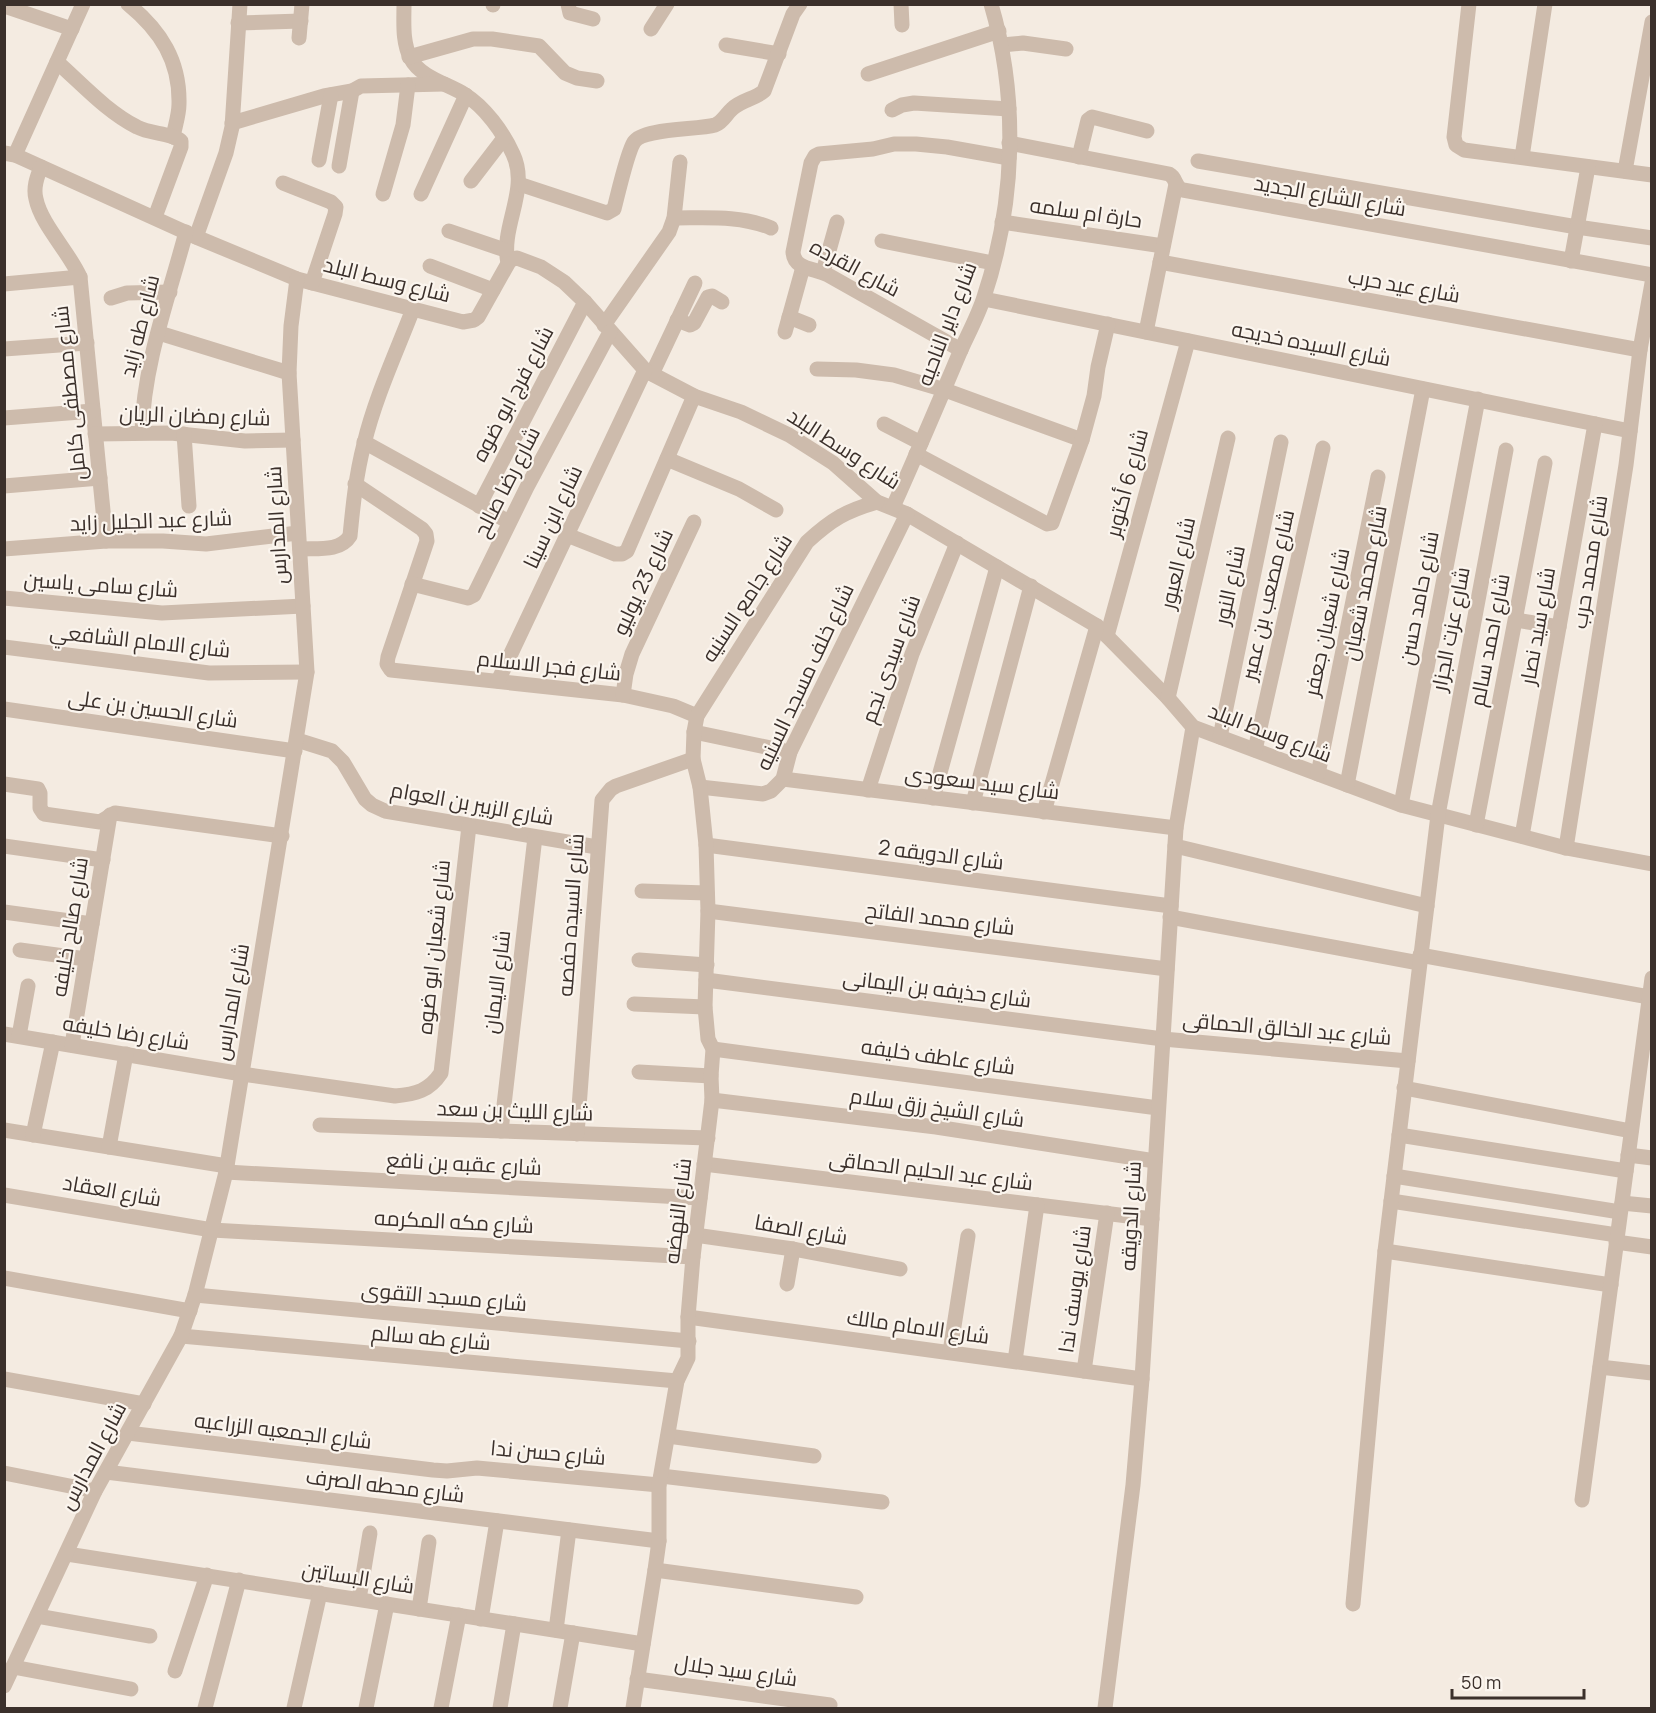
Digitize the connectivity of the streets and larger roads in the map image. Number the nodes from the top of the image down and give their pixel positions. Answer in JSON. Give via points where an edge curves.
{"nodes":[{"id":1,"x":83,"y":4,"type":"edge"},
{"id":2,"x":128,"y":4,"type":"edge"},
{"id":3,"x":240,"y":4,"type":"edge"},
{"id":4,"x":303,"y":4,"type":"edge"},
{"id":5,"x":404,"y":4,"type":"edge"},
{"id":6,"x":568,"y":4,"type":"edge"},
{"id":7,"x":667,"y":4,"type":"edge"},
{"id":8,"x":800,"y":4,"type":"edge"},
{"id":9,"x":901,"y":4,"type":"edge"},
{"id":10,"x":996,"y":4,"type":"edge"},
{"id":11,"x":1468,"y":4,"type":"edge"},
{"id":12,"x":1545,"y":4,"type":"edge"},
{"id":13,"x":991,"y":5,"type":"edge"},
{"id":14,"x":5,"y":7,"type":"edge"},
{"id":15,"x":594,"y":19,"type":"dead end"},
{"id":16,"x":301,"y":21,"type":"junction"},
{"id":17,"x":238,"y":23,"type":"junction"},
{"id":18,"x":902,"y":25,"type":"dead end"},
{"id":19,"x":72,"y":29,"type":"junction"},
{"id":20,"x":651,"y":29,"type":"dead end"},
{"id":21,"x":1651,"y":31,"type":"edge"},
{"id":22,"x":299,"y":38,"type":"dead end"},
{"id":23,"x":1000,"y":38,"type":"junction"},
{"id":24,"x":726,"y":45,"type":"dead end"},
{"id":25,"x":1066,"y":49,"type":"dead end"},
{"id":26,"x":779,"y":54,"type":"junction"},
{"id":27,"x":409,"y":57,"type":"junction"},
{"id":28,"x":57,"y":62,"type":"junction"},
{"id":29,"x":868,"y":74,"type":"dead end"},
{"id":30,"x":597,"y":81,"type":"dead end"},
{"id":31,"x":447,"y":84,"type":"junction"},
{"id":32,"x":408,"y":85,"type":"junction"},
{"id":33,"x":352,"y":91,"type":"junction"},
{"id":34,"x":330,"y":95,"type":"junction"},
{"id":35,"x":466,"y":95,"type":"junction"},
{"id":36,"x":1009,"y":110,"type":"junction"},
{"id":37,"x":892,"y":111,"type":"dead end"},
{"id":38,"x":232,"y":123,"type":"junction"},
{"id":39,"x":1147,"y":131,"type":"dead end"},
{"id":40,"x":173,"y":137,"type":"junction"},
{"id":41,"x":504,"y":138,"type":"junction"},
{"id":42,"x":1009,"y":151,"type":"junction"},
{"id":43,"x":10,"y":154,"type":"edge"},
{"id":44,"x":819,"y":154,"type":"joint"},
{"id":45,"x":1079,"y":157,"type":"junction"},
{"id":46,"x":1522,"y":157,"type":"junction"},
{"id":47,"x":319,"y":160,"type":"dead end"},
{"id":48,"x":1197,"y":161,"type":"dead end"},
{"id":49,"x":680,"y":162,"type":"dead end"},
{"id":50,"x":339,"y":166,"type":"dead end"},
{"id":51,"x":41,"y":167,"type":"junction"},
{"id":52,"x":1588,"y":167,"type":"junction"},
{"id":53,"x":1625,"y":171,"type":"junction"},
{"id":54,"x":1652,"y":175,"type":"edge"},
{"id":55,"x":471,"y":181,"type":"dead end"},
{"id":56,"x":283,"y":183,"type":"dead end"},
{"id":57,"x":519,"y":184,"type":"junction"},
{"id":58,"x":1176,"y":184,"type":"junction"},
{"id":59,"x":383,"y":194,"type":"dead end"},
{"id":60,"x":421,"y":194,"type":"dead end"},
{"id":61,"x":155,"y":217,"type":"junction"},
{"id":62,"x":674,"y":218,"type":"junction"},
{"id":63,"x":837,"y":222,"type":"dead end"},
{"id":64,"x":1002,"y":222,"type":"junction"},
{"id":65,"x":1577,"y":227,"type":"junction"},
{"id":66,"x":771,"y":228,"type":"dead end"},
{"id":67,"x":449,"y":231,"type":"dead end"},
{"id":68,"x":191,"y":235,"type":"junction"},
{"id":69,"x":1652,"y":238,"type":"edge"},
{"id":70,"x":882,"y":241,"type":"dead end"},
{"id":71,"x":1163,"y":246,"type":"junction"},
{"id":72,"x":506,"y":256,"type":"junction"},
{"id":73,"x":1571,"y":261,"type":"junction"},
{"id":74,"x":1160,"y":262,"type":"junction"},
{"id":75,"x":993,"y":263,"type":"junction"},
{"id":76,"x":430,"y":266,"type":"dead end"},
{"id":77,"x":803,"y":267,"type":"junction"},
{"id":78,"x":823,"y":272,"type":"junction"},
{"id":79,"x":1652,"y":276,"type":"edge"},
{"id":80,"x":80,"y":277,"type":"junction"},
{"id":81,"x":305,"y":281,"type":"junction"},
{"id":82,"x":695,"y":283,"type":"dead end"},
{"id":83,"x":1652,"y":283,"type":"edge"},
{"id":84,"x":4,"y":284,"type":"edge"},
{"id":85,"x":493,"y":290,"type":"junction"},
{"id":86,"x":170,"y":292,"type":"junction"},
{"id":87,"x":111,"y":298,"type":"dead end"},
{"id":88,"x":984,"y":299,"type":"junction"},
{"id":89,"x":585,"y":302,"type":"junction"},
{"id":90,"x":722,"y":302,"type":"dead end"},
{"id":91,"x":413,"y":309,"type":"junction"},
{"id":92,"x":677,"y":320,"type":"junction"},
{"id":93,"x":1108,"y":324,"type":"junction"},
{"id":94,"x":809,"y":325,"type":"dead end"},
{"id":95,"x":607,"y":329,"type":"junction"},
{"id":96,"x":1146,"y":332,"type":"junction"},
{"id":97,"x":159,"y":333,"type":"junction"},
{"id":98,"x":1188,"y":341,"type":"junction"},
{"id":99,"x":87,"y":343,"type":"junction"},
{"id":100,"x":4,"y":349,"type":"edge"},
{"id":101,"x":961,"y":350,"type":"junction"},
{"id":102,"x":1640,"y":350,"type":"junction"},
{"id":103,"x":817,"y":369,"type":"dead end"},
{"id":104,"x":648,"y":372,"type":"junction"},
{"id":105,"x":289,"y":374,"type":"junction"},
{"id":106,"x":1423,"y":389,"type":"junction"},
{"id":107,"x":945,"y":390,"type":"junction"},
{"id":108,"x":694,"y":396,"type":"junction"},
{"id":109,"x":1478,"y":399,"type":"junction"},
{"id":110,"x":93,"y":411,"type":"junction"},
{"id":111,"x":4,"y":418,"type":"edge"},
{"id":112,"x":884,"y":424,"type":"dead end"},
{"id":113,"x":1595,"y":424,"type":"junction"},
{"id":114,"x":1630,"y":431,"type":"junction"},
{"id":115,"x":142,"y":432,"type":"junction"},
{"id":116,"x":95,"y":434,"type":"junction"},
{"id":117,"x":184,"y":434,"type":"junction"},
{"id":118,"x":1228,"y":438,"type":"dead end"},
{"id":119,"x":293,"y":440,"type":"junction"},
{"id":120,"x":1082,"y":440,"type":"junction"},
{"id":121,"x":364,"y":442,"type":"junction"},
{"id":122,"x":1281,"y":442,"type":"dead end"},
{"id":123,"x":919,"y":448,"type":"junction"},
{"id":124,"x":1323,"y":448,"type":"dead end"},
{"id":125,"x":1506,"y":450,"type":"dead end"},
{"id":126,"x":667,"y":459,"type":"junction"},
{"id":127,"x":1545,"y":463,"type":"dead end"},
{"id":128,"x":1378,"y":477,"type":"dead end"},
{"id":129,"x":100,"y":478,"type":"junction"},
{"id":130,"x":355,"y":484,"type":"junction"},
{"id":131,"x":4,"y":486,"type":"edge"},
{"id":132,"x":878,"y":502,"type":"junction"},
{"id":133,"x":189,"y":506,"type":"dead end"},
{"id":134,"x":478,"y":506,"type":"junction"},
{"id":135,"x":776,"y":510,"type":"dead end"},
{"id":136,"x":900,"y":511,"type":"junction"},
{"id":137,"x":509,"y":522,"type":"junction"},
{"id":138,"x":694,"y":522,"type":"dead end"},
{"id":139,"x":298,"y":533,"type":"junction"},
{"id":140,"x":567,"y":535,"type":"junction"},
{"id":141,"x":106,"y":541,"type":"junction"},
{"id":142,"x":957,"y":543,"type":"junction"},
{"id":143,"x":4,"y":549,"type":"edge"},
{"id":144,"x":300,"y":549,"type":"junction"},
{"id":145,"x":997,"y":567,"type":"junction"},
{"id":146,"x":412,"y":584,"type":"junction"},
{"id":147,"x":1031,"y":586,"type":"junction"},
{"id":148,"x":4,"y":598,"type":"edge"},
{"id":149,"x":303,"y":606,"type":"junction"},
{"id":150,"x":1516,"y":620,"type":"junction"},
{"id":151,"x":1559,"y":627,"type":"junction"},
{"id":152,"x":1102,"y":631,"type":"junction"},
{"id":153,"x":4,"y":647,"type":"edge"},
{"id":154,"x":307,"y":672,"type":"junction"},
{"id":155,"x":498,"y":681,"type":"junction"},
{"id":156,"x":623,"y":695,"type":"junction"},
{"id":157,"x":1168,"y":698,"type":"junction"},
{"id":158,"x":4,"y":709,"type":"edge"},
{"id":159,"x":697,"y":716,"type":"junction"},
{"id":160,"x":1193,"y":727,"type":"junction"},
{"id":161,"x":694,"y":732,"type":"junction"},
{"id":162,"x":1220,"y":737,"type":"junction"},
{"id":163,"x":296,"y":746,"type":"junction"},
{"id":164,"x":1255,"y":750,"type":"junction"},
{"id":165,"x":790,"y":752,"type":"junction"},
{"id":166,"x":693,"y":759,"type":"junction"},
{"id":167,"x":1318,"y":774,"type":"junction"},
{"id":168,"x":783,"y":779,"type":"junction"},
{"id":169,"x":4,"y":784,"type":"edge"},
{"id":170,"x":1347,"y":785,"type":"junction"},
{"id":171,"x":700,"y":787,"type":"junction"},
{"id":172,"x":868,"y":790,"type":"junction"},
{"id":173,"x":933,"y":798,"type":"junction"},
{"id":174,"x":974,"y":803,"type":"junction"},
{"id":175,"x":1401,"y":805,"type":"junction"},
{"id":176,"x":1044,"y":812,"type":"junction"},
{"id":177,"x":110,"y":815,"type":"junction"},
{"id":178,"x":1437,"y":815,"type":"junction"},
{"id":179,"x":1476,"y":825,"type":"junction"},
{"id":180,"x":469,"y":826,"type":"junction"},
{"id":181,"x":1176,"y":828,"type":"junction"},
{"id":182,"x":282,"y":836,"type":"junction"},
{"id":183,"x":1522,"y":836,"type":"junction"},
{"id":184,"x":535,"y":837,"type":"junction"},
{"id":185,"x":706,"y":845,"type":"junction"},
{"id":186,"x":4,"y":846,"type":"edge"},
{"id":187,"x":1175,"y":846,"type":"junction"},
{"id":188,"x":597,"y":847,"type":"junction"},
{"id":189,"x":1566,"y":848,"type":"junction"},
{"id":190,"x":103,"y":860,"type":"junction"},
{"id":191,"x":1652,"y":864,"type":"edge"},
{"id":192,"x":642,"y":891,"type":"dead end"},
{"id":193,"x":707,"y":893,"type":"junction"},
{"id":194,"x":1427,"y":906,"type":"junction"},
{"id":195,"x":708,"y":911,"type":"junction"},
{"id":196,"x":1170,"y":911,"type":"junction"},
{"id":197,"x":4,"y":912,"type":"edge"},
{"id":198,"x":92,"y":924,"type":"junction"},
{"id":199,"x":20,"y":950,"type":"dead end"},
{"id":200,"x":86,"y":959,"type":"junction"},
{"id":201,"x":1420,"y":959,"type":"junction"},
{"id":202,"x":639,"y":960,"type":"dead end"},
{"id":203,"x":1167,"y":969,"type":"junction"},
{"id":204,"x":706,"y":973,"type":"junction"},
{"id":205,"x":1652,"y":978,"type":"edge"},
{"id":206,"x":28,"y":986,"type":"dead end"},
{"id":207,"x":1649,"y":997,"type":"junction"},
{"id":208,"x":634,"y":1004,"type":"dead end"},
{"id":209,"x":705,"y":1008,"type":"junction"},
{"id":210,"x":12,"y":1035,"type":"edge"},
{"id":211,"x":1163,"y":1039,"type":"junction"},
{"id":212,"x":53,"y":1042,"type":"junction"},
{"id":213,"x":72,"y":1045,"type":"junction"},
{"id":214,"x":713,"y":1048,"type":"junction"},
{"id":215,"x":126,"y":1054,"type":"junction"},
{"id":216,"x":1408,"y":1061,"type":"junction"},
{"id":217,"x":639,"y":1072,"type":"dead end"},
{"id":218,"x":441,"y":1073,"type":"joint"},
{"id":219,"x":242,"y":1074,"type":"junction"},
{"id":220,"x":711,"y":1076,"type":"junction"},
{"id":221,"x":1404,"y":1088,"type":"junction"},
{"id":222,"x":712,"y":1100,"type":"junction"},
{"id":223,"x":1158,"y":1108,"type":"junction"},
{"id":224,"x":320,"y":1125,"type":"dead end"},
{"id":225,"x":4,"y":1130,"type":"edge"},
{"id":226,"x":501,"y":1131,"type":"junction"},
{"id":227,"x":1631,"y":1131,"type":"junction"},
{"id":228,"x":33,"y":1134,"type":"junction"},
{"id":229,"x":577,"y":1134,"type":"junction"},
{"id":230,"x":1399,"y":1135,"type":"junction"},
{"id":231,"x":708,"y":1138,"type":"junction"},
{"id":232,"x":109,"y":1147,"type":"junction"},
{"id":233,"x":1628,"y":1155,"type":"junction"},
{"id":234,"x":1652,"y":1158,"type":"edge"},
{"id":235,"x":1155,"y":1161,"type":"junction"},
{"id":236,"x":704,"y":1164,"type":"junction"},
{"id":237,"x":226,"y":1169,"type":"junction"},
{"id":238,"x":1626,"y":1170,"type":"junction"},
{"id":239,"x":1394,"y":1176,"type":"junction"},
{"id":240,"x":4,"y":1195,"type":"edge"},
{"id":241,"x":700,"y":1198,"type":"junction"},
{"id":242,"x":1391,"y":1201,"type":"junction"},
{"id":243,"x":1037,"y":1205,"type":"junction"},
{"id":244,"x":1652,"y":1206,"type":"edge"},
{"id":245,"x":1621,"y":1207,"type":"junction"},
{"id":246,"x":1107,"y":1213,"type":"junction"},
{"id":247,"x":1152,"y":1219,"type":"junction"},
{"id":248,"x":212,"y":1230,"type":"junction"},
{"id":249,"x":695,"y":1235,"type":"junction"},
{"id":250,"x":968,"y":1236,"type":"dead end"},
{"id":251,"x":1617,"y":1239,"type":"junction"},
{"id":252,"x":1652,"y":1247,"type":"edge"},
{"id":253,"x":793,"y":1249,"type":"junction"},
{"id":254,"x":1385,"y":1251,"type":"junction"},
{"id":255,"x":693,"y":1257,"type":"junction"},
{"id":256,"x":900,"y":1269,"type":"dead end"},
{"id":257,"x":4,"y":1278,"type":"edge"},
{"id":258,"x":787,"y":1284,"type":"dead end"},
{"id":259,"x":1611,"y":1285,"type":"junction"},
{"id":260,"x":195,"y":1296,"type":"junction"},
{"id":261,"x":189,"y":1311,"type":"junction"},
{"id":262,"x":688,"y":1317,"type":"junction"},
{"id":263,"x":181,"y":1336,"type":"junction"},
{"id":264,"x":689,"y":1341,"type":"junction"},
{"id":265,"x":950,"y":1353,"type":"junction"},
{"id":266,"x":1016,"y":1361,"type":"junction"},
{"id":267,"x":1600,"y":1367,"type":"junction"},
{"id":268,"x":1084,"y":1371,"type":"junction"},
{"id":269,"x":1652,"y":1372,"type":"edge"},
{"id":270,"x":1142,"y":1378,"type":"junction"},
{"id":271,"x":4,"y":1379,"type":"edge"},
{"id":272,"x":677,"y":1381,"type":"junction"},
{"id":273,"x":144,"y":1404,"type":"junction"},
{"id":274,"x":128,"y":1433,"type":"junction"},
{"id":275,"x":668,"y":1436,"type":"junction"},
{"id":276,"x":814,"y":1456,"type":"dead end"},
{"id":277,"x":433,"y":1470,"type":"joint"},
{"id":278,"x":106,"y":1472,"type":"junction"},
{"id":279,"x":4,"y":1473,"type":"edge"},
{"id":280,"x":660,"y":1481,"type":"junction"},
{"id":281,"x":95,"y":1491,"type":"junction"},
{"id":282,"x":1582,"y":1500,"type":"dead end"},
{"id":283,"x":882,"y":1502,"type":"dead end"},
{"id":284,"x":497,"y":1521,"type":"junction"},
{"id":285,"x":569,"y":1530,"type":"junction"},
{"id":286,"x":370,"y":1533,"type":"dead end"},
{"id":287,"x":659,"y":1541,"type":"junction"},
{"id":288,"x":429,"y":1542,"type":"dead end"},
{"id":289,"x":68,"y":1554,"type":"junction"},
{"id":290,"x":656,"y":1570,"type":"junction"},
{"id":291,"x":207,"y":1575,"type":"junction"},
{"id":292,"x":239,"y":1580,"type":"junction"},
{"id":293,"x":320,"y":1593,"type":"junction"},
{"id":294,"x":855,"y":1596,"type":"dead end"},
{"id":295,"x":359,"y":1599,"type":"junction"},
{"id":296,"x":387,"y":1604,"type":"junction"},
{"id":297,"x":1353,"y":1604,"type":"dead end"},
{"id":298,"x":419,"y":1609,"type":"junction"},
{"id":299,"x":459,"y":1615,"type":"junction"},
{"id":300,"x":37,"y":1616,"type":"junction"},
{"id":301,"x":481,"y":1619,"type":"junction"},
{"id":302,"x":514,"y":1624,"type":"junction"},
{"id":303,"x":556,"y":1630,"type":"junction"},
{"id":304,"x":573,"y":1633,"type":"junction"},
{"id":305,"x":150,"y":1636,"type":"dead end"},
{"id":306,"x":643,"y":1644,"type":"junction"},
{"id":307,"x":13,"y":1667,"type":"junction"},
{"id":308,"x":175,"y":1671,"type":"dead end"},
{"id":309,"x":637,"y":1679,"type":"junction"},
{"id":310,"x":4,"y":1686,"type":"edge"},
{"id":311,"x":131,"y":1689,"type":"dead end"},
{"id":312,"x":830,"y":1705,"type":"dead end"},
{"id":313,"x":205,"y":1708,"type":"edge"},
{"id":314,"x":294,"y":1708,"type":"edge"},
{"id":315,"x":366,"y":1708,"type":"edge"},
{"id":316,"x":441,"y":1708,"type":"edge"},
{"id":317,"x":500,"y":1708,"type":"edge"},
{"id":318,"x":560,"y":1708,"type":"edge"},
{"id":319,"x":633,"y":1708,"type":"edge"},
{"id":320,"x":1105,"y":1708,"type":"edge"}],
"edges":[{"from":1,"to":19,"type":"street"},
{"from":2,"to":40,"type":"street","via":[[148,20],[166,45],[177,75],[179,106]]},
{"from":3,"to":17,"type":"street","name":"شارع طه زايد"},
{"from":4,"to":16,"type":"street"},
{"from":5,"to":27,"type":"street"},
{"from":6,"to":15,"type":"street","via":[[570,13]]},
{"from":7,"to":20,"type":"street"},
{"from":8,"to":26,"type":"street"},
{"from":9,"to":18,"type":"street"},
{"from":10,"to":13,"type":"street"},
{"from":11,"to":46,"type":"street","via":[[1456,145],[1464,150]]},
{"from":12,"to":46,"type":"street"},
{"from":13,"to":23,"type":"street","name":"شارع داير الناحيه"},
{"from":14,"to":19,"type":"street"},
{"from":16,"to":17,"type":"street"},
{"from":16,"to":22,"type":"street"},
{"from":17,"to":38,"type":"street","name":"شارع طه زايد"},
{"from":19,"to":28,"type":"street"},
{"from":21,"to":53,"type":"street"},
{"from":23,"to":25,"type":"street"},
{"from":23,"to":29,"type":"street"},
{"from":23,"to":36,"type":"street","name":"شارع داير الناحيه"},
{"from":24,"to":26,"type":"street"},
{"from":26,"to":57,"type":"street","via":[[764,91],[742,102],[720,122],[646,133],[635,140],[611,212]]},
{"from":27,"to":30,"type":"street","via":[[473,39],[533,44],[565,73]]},
{"from":27,"to":31,"type":"street","via":[[421,71]]},
{"from":28,"to":40,"type":"street","via":[[119,116],[139,128]]},
{"from":28,"to":43,"type":"street"},
{"from":31,"to":32,"type":"street"},
{"from":31,"to":35,"type":"street"},
{"from":32,"to":33,"type":"street","via":[[361,86]]},
{"from":32,"to":59,"type":"street","via":[[403,125]]},
{"from":33,"to":34,"type":"street"},
{"from":33,"to":50,"type":"street"},
{"from":34,"to":38,"type":"street"},
{"from":34,"to":47,"type":"street"},
{"from":35,"to":41,"type":"street","via":[[484,110]]},
{"from":35,"to":60,"type":"street"},
{"from":36,"to":37,"type":"street","via":[[914,103]]},
{"from":36,"to":42,"type":"street","name":"شارع داير الناحيه"},
{"from":38,"to":68,"type":"street","name":"شارع طه زايد","via":[[226,153]]},
{"from":39,"to":45,"type":"street","via":[[1091,118]]},
{"from":40,"to":61,"type":"street","via":[[182,145]]},
{"from":41,"to":55,"type":"street"},
{"from":41,"to":57,"type":"street","via":[[514,156]]},
{"from":42,"to":44,"type":"street","name":"شارع الشارع الجديد","via":[[894,144]]},
{"from":42,"to":45,"type":"street","name":"شارع الشارع الجديد"},
{"from":42,"to":64,"type":"street","name":"شارع داير الناحيه"},
{"from":43,"to":51,"type":"street","name":"شارع وسط البلد"},
{"from":44,"to":77,"type":"street","name":"شارع القرده","via":[[811,163],[793,252],[793,258]]},
{"from":45,"to":58,"type":"street","name":"شارع الشارع الجديد","via":[[1169,174]]},
{"from":46,"to":52,"type":"street"},
{"from":48,"to":65,"type":"street"},
{"from":49,"to":62,"type":"street","name":"شارع رضا صالح"},
{"from":51,"to":61,"type":"street","name":"شارع وسط البلد"},
{"from":51,"to":80,"type":"street","name":"شارع مصطفى كامل","via":[[35,197],[40,212]]},
{"from":52,"to":53,"type":"street"},
{"from":52,"to":65,"type":"street"},
{"from":53,"to":54,"type":"street"},
{"from":56,"to":81,"type":"street","name":"شارع المدارس","via":[[336,207]]},
{"from":57,"to":72,"type":"street"},
{"from":58,"to":71,"type":"street"},
{"from":58,"to":73,"type":"street","name":"شارع الشارع الجديد","via":[[1183,190]]},
{"from":61,"to":68,"type":"street","name":"شارع وسط البلد"},
{"from":62,"to":66,"type":"street","via":[[737,218]]},
{"from":62,"to":95,"type":"street","name":"شارع رضا صالح"},
{"from":63,"to":78,"type":"street"},
{"from":64,"to":71,"type":"street","name":"حارة ام سلمه"},
{"from":64,"to":75,"type":"street","name":"شارع داير الناحيه"},
{"from":65,"to":69,"type":"street"},
{"from":65,"to":73,"type":"street"},
{"from":67,"to":72,"type":"street"},
{"from":68,"to":81,"type":"street","name":"شارع وسط البلد"},
{"from":68,"to":86,"type":"street","name":"شارع طه زايد"},
{"from":70,"to":75,"type":"street"},
{"from":71,"to":74,"type":"street"},
{"from":72,"to":85,"type":"street","name":"شارع وسط البلد"},
{"from":72,"to":89,"type":"street","name":"شارع وسط البلد","via":[[541,267]]},
{"from":73,"to":79,"type":"street","name":"شارع الشارع الجديد"},
{"from":74,"to":96,"type":"street"},
{"from":74,"to":102,"type":"street","name":"شارع عيد حرب"},
{"from":75,"to":88,"type":"street","name":"شارع داير الناحيه"},
{"from":76,"to":85,"type":"street"},
{"from":77,"to":78,"type":"street","name":"شارع القرده"},
{"from":77,"to":94,"type":"street","via":[[787,325]]},
{"from":78,"to":101,"type":"street","name":"شارع القرده"},
{"from":80,"to":84,"type":"street","name":"شارع مصطفى كامل"},
{"from":80,"to":99,"type":"street","name":"شارع مصطفى كامل"},
{"from":81,"to":91,"type":"street","name":"شارع وسط البلد"},
{"from":81,"to":105,"type":"street","name":"شارع المدارس","via":[[291,326]]},
{"from":82,"to":92,"type":"street","name":"شارع ابن سينا"},
{"from":83,"to":102,"type":"street","name":"شارع محمد حرب"},
{"from":85,"to":91,"type":"street","name":"شارع وسط البلد","via":[[478,317],[468,322]]},
{"from":86,"to":87,"type":"street","via":[[127,293]]},
{"from":86,"to":97,"type":"street","name":"شارع طه زايد"},
{"from":88,"to":93,"type":"street","name":"شارع السيده خديجه"},
{"from":88,"to":101,"type":"street","name":"شارع داير الناحيه"},
{"from":89,"to":95,"type":"street","name":"شارع وسط البلد"},
{"from":89,"to":134,"type":"street","name":"شارع فرج ابو ضوه"},
{"from":90,"to":92,"type":"street","via":[[708,297],[694,323]]},
{"from":91,"to":121,"type":"street"},
{"from":92,"to":104,"type":"street","name":"شارع ابن سينا"},
{"from":93,"to":96,"type":"street","name":"شارع السيده خديجه"},
{"from":93,"to":120,"type":"street"},
{"from":95,"to":104,"type":"street","name":"شارع وسط البلد"},
{"from":95,"to":137,"type":"street","name":"شارع رضا صالح"},
{"from":96,"to":98,"type":"street","name":"شارع السيده خديجه"},
{"from":97,"to":105,"type":"street"},
{"from":97,"to":115,"type":"street","name":"شارع طه زايد","via":[[145,394]]},
{"from":98,"to":106,"type":"street","name":"شارع السيده خديجه"},
{"from":98,"to":152,"type":"street","name":"شارع 6 أكتوبر"},
{"from":99,"to":100,"type":"street"},
{"from":99,"to":110,"type":"street","name":"شارع مصطفى كامل"},
{"from":101,"to":107,"type":"street","name":"شارع داير الناحيه"},
{"from":102,"to":114,"type":"street","name":"شارع محمد حرب"},
{"from":103,"to":107,"type":"street","via":[[894,375]]},
{"from":104,"to":108,"type":"street","name":"شارع وسط البلد"},
{"from":104,"to":140,"type":"street","name":"شارع ابن سينا"},
{"from":105,"to":119,"type":"street","name":"شارع المدارس"},
{"from":106,"to":109,"type":"street","name":"شارع السيده خديجه"},
{"from":106,"to":170,"type":"street","name":"شارع محمد شعبان"},
{"from":107,"to":120,"type":"street"},
{"from":107,"to":123,"type":"street","name":"شارع داير الناحيه"},
{"from":108,"to":126,"type":"street"},
{"from":108,"to":132,"type":"street","name":"شارع وسط البلد","via":[[741,412],[789,435]]},
{"from":109,"to":113,"type":"street","name":"شارع السيده خديجه"},
{"from":109,"to":175,"type":"street","name":"شارع حامد حسن"},
{"from":110,"to":111,"type":"street"},
{"from":110,"to":116,"type":"street","name":"شارع مصطفى كامل"},
{"from":112,"to":123,"type":"street"},
{"from":113,"to":114,"type":"street","name":"شارع السيده خديجه"},
{"from":113,"to":151,"type":"street","name":"شارع سيد نصار"},
{"from":114,"to":189,"type":"street","name":"شارع محمد حرب"},
{"from":115,"to":116,"type":"street","name":"شارع رمضان الريان"},
{"from":115,"to":117,"type":"street","name":"شارع رمضان الريان"},
{"from":116,"to":129,"type":"street","name":"شارع مصطفى كامل"},
{"from":117,"to":119,"type":"street","name":"شارع رمضان الريان","via":[[245,441]]},
{"from":117,"to":133,"type":"street"},
{"from":118,"to":157,"type":"street","name":"شارع العبور"},
{"from":119,"to":139,"type":"street","name":"شارع المدارس"},
{"from":120,"to":123,"type":"street","via":[[1054,520],[1049,524]]},
{"from":121,"to":130,"type":"street"},
{"from":121,"to":134,"type":"street"},
{"from":122,"to":162,"type":"street","name":"شارع النور"},
{"from":123,"to":136,"type":"street","name":"شارع داير الناحيه"},
{"from":124,"to":164,"type":"street","name":"شارع مصعب بن عمير"},
{"from":125,"to":178,"type":"street","name":"شارع عزت الجزار"},
{"from":126,"to":135,"type":"street","via":[[739,489]]},
{"from":126,"to":140,"type":"street","via":[[627,551],[615,554]]},
{"from":127,"to":150,"type":"street","name":"شارع احمد سالم"},
{"from":128,"to":167,"type":"street","name":"شارع شعبان جعفر"},
{"from":129,"to":131,"type":"street"},
{"from":129,"to":141,"type":"street","name":"شارع مصطفى كامل"},
{"from":130,"to":144,"type":"street","via":[[350,536],[345,543],[339,547]]},
{"from":130,"to":146,"type":"street","via":[[426,534]]},
{"from":132,"to":136,"type":"street","name":"شارع وسط البلد"},
{"from":132,"to":159,"type":"street","name":"شارع جامع السنيه","via":[[836,518],[807,542]]},
{"from":134,"to":137,"type":"street"},
{"from":136,"to":142,"type":"street","name":"شارع وسط البلد"},
{"from":136,"to":165,"type":"street","name":"شارع خلف مسجد السنيه"},
{"from":137,"to":146,"type":"street","name":"شارع رضا صالح","via":[[472,597]]},
{"from":138,"to":156,"type":"street","name":"شارع 23 يوليو","via":[[632,654]]},
{"from":139,"to":141,"type":"street","name":"شارع عبد الجليل زايد","via":[[206,544]]},
{"from":139,"to":144,"type":"street","name":"شارع المدارس"},
{"from":140,"to":155,"type":"street","name":"شارع ابن سينا"},
{"from":141,"to":143,"type":"street","name":"شارع عبد الجليل زايد"},
{"from":142,"to":145,"type":"street","name":"شارع وسط البلد"},
{"from":142,"to":172,"type":"street","name":"شارع سيدى نجم","via":[[912,654]]},
{"from":144,"to":149,"type":"street","name":"شارع المدارس"},
{"from":145,"to":147,"type":"street","name":"شارع وسط البلد"},
{"from":145,"to":173,"type":"street"},
{"from":146,"to":155,"type":"street","name":"شارع فجر الاسلام","via":[[388,657],[389,668],[394,672]]},
{"from":147,"to":152,"type":"street","name":"شارع وسط البلد"},
{"from":147,"to":174,"type":"street"},
{"from":148,"to":149,"type":"street","name":"شارع سامى ياسين","via":[[162,613]]},
{"from":149,"to":154,"type":"street","name":"شارع المدارس"},
{"from":150,"to":151,"type":"street"},
{"from":150,"to":179,"type":"street","name":"شارع احمد سالم"},
{"from":151,"to":183,"type":"street","name":"شارع سيد نصار"},
{"from":152,"to":157,"type":"street","name":"شارع وسط البلد"},
{"from":152,"to":176,"type":"street","name":"شارع 6 أكتوبر"},
{"from":153,"to":154,"type":"street","name":"شارع الامام الشافعي","via":[[209,673]]},
{"from":154,"to":163,"type":"street","name":"شارع المدارس"},
{"from":155,"to":156,"type":"street","name":"شارع فجر الاسلام"},
{"from":156,"to":159,"type":"street","name":"شارع فجر الاسلام","via":[[673,706]]},
{"from":157,"to":160,"type":"street","name":"شارع وسط البلد"},
{"from":158,"to":163,"type":"street","name":"شارع الحسين بن على"},
{"from":159,"to":161,"type":"street","name":"شارع النهضه"},
{"from":160,"to":162,"type":"street","name":"شارع وسط البلد"},
{"from":160,"to":181,"type":"street","name":"شارع الدويقه"},
{"from":161,"to":165,"type":"street"},
{"from":161,"to":166,"type":"street","name":"شارع النهضه"},
{"from":162,"to":164,"type":"street","name":"شارع وسط البلد"},
{"from":163,"to":180,"type":"street","name":"شارع الزبير بن العوام","via":[[332,751],[372,805],[385,811]]},
{"from":163,"to":182,"type":"street","name":"شارع المدارس"},
{"from":164,"to":167,"type":"street","name":"شارع وسط البلد"},
{"from":165,"to":168,"type":"street","name":"شارع خلف مسجد السنيه"},
{"from":166,"to":171,"type":"street","name":"شارع النهضه"},
{"from":166,"to":188,"type":"street","name":"شارع السيده حفصه","via":[[610,789],[600,806]]},
{"from":167,"to":170,"type":"street","name":"شارع وسط البلد"},
{"from":168,"to":171,"type":"street","name":"شارع خلف مسجد السنيه","via":[[763,794]]},
{"from":168,"to":172,"type":"street","name":"شارع سيد سعودى"},
{"from":169,"to":177,"type":"street","via":[[38,789],[40,808],[45,813],[100,822]]},
{"from":170,"to":175,"type":"street","name":"شارع وسط البلد"},
{"from":171,"to":185,"type":"street","name":"شارع النهضه"},
{"from":172,"to":173,"type":"street","name":"شارع سيد سعودى"},
{"from":173,"to":174,"type":"street","name":"شارع سيد سعودى"},
{"from":174,"to":176,"type":"street","name":"شارع سيد سعودى"},
{"from":175,"to":178,"type":"street","name":"شارع وسط البلد"},
{"from":176,"to":181,"type":"street","name":"شارع سيد سعودى"},
{"from":177,"to":182,"type":"street"},
{"from":177,"to":190,"type":"street","name":"شارع صالح خليفه"},
{"from":178,"to":179,"type":"street","name":"شارع وسط البلد"},
{"from":178,"to":194,"type":"street","name":"شارع عزت الجزار"},
{"from":179,"to":183,"type":"street","name":"شارع وسط البلد"},
{"from":180,"to":184,"type":"street","name":"شارع الزبير بن العوام"},
{"from":180,"to":218,"type":"street","name":"شارع شعبان ابو ضوه"},
{"from":181,"to":187,"type":"street","name":"شارع الدويقه"},
{"from":182,"to":219,"type":"street","name":"شارع المدارس"},
{"from":183,"to":189,"type":"street","name":"شارع وسط البلد"},
{"from":184,"to":188,"type":"street","name":"شارع الزبير بن العوام"},
{"from":184,"to":226,"type":"street","name":"شارع الايمان"},
{"from":185,"to":193,"type":"street","name":"شارع النهضه"},
{"from":185,"to":196,"type":"street","name":"شارع الدويقه 2"},
{"from":186,"to":190,"type":"street"},
{"from":187,"to":194,"type":"street"},
{"from":187,"to":196,"type":"street","name":"شارع الدويقه"},
{"from":188,"to":229,"type":"street","name":"شارع السيده حفصه"},
{"from":189,"to":191,"type":"street","name":"شارع وسط البلد"},
{"from":190,"to":198,"type":"street","name":"شارع صالح خليفه"},
{"from":192,"to":193,"type":"street"},
{"from":193,"to":195,"type":"street","name":"شارع النهضه"},
{"from":194,"to":201,"type":"street","name":"شارع عزت الجزار"},
{"from":195,"to":203,"type":"street","name":"شارع محمد الفاتح"},
{"from":195,"to":204,"type":"street","name":"شارع النهضه"},
{"from":196,"to":201,"type":"street","name":"شارع الدويقه 2"},
{"from":196,"to":203,"type":"street","name":"شارع الدويقه"},
{"from":197,"to":198,"type":"street"},
{"from":198,"to":200,"type":"street","name":"شارع صالح خليفه"},
{"from":199,"to":200,"type":"street"},
{"from":200,"to":213,"type":"street","name":"شارع صالح خليفه"},
{"from":201,"to":207,"type":"street","name":"شارع الدويقه 2"},
{"from":201,"to":216,"type":"street","name":"شارع عزت الجزار"},
{"from":202,"to":204,"type":"street","name":"شارع حذيفه بن اليمانى"},
{"from":203,"to":211,"type":"street","name":"شارع الدويقه"},
{"from":204,"to":209,"type":"street","name":"شارع النهضه"},
{"from":204,"to":211,"type":"street","name":"شارع حذيفه بن اليمانى"},
{"from":205,"to":207,"type":"street"},
{"from":206,"to":210,"type":"street"},
{"from":207,"to":227,"type":"street"},
{"from":208,"to":209,"type":"street"},
{"from":209,"to":214,"type":"street","name":"شارع النهضه","via":[[708,1039]]},
{"from":210,"to":212,"type":"street","name":"شارع رضا خليفه"},
{"from":211,"to":216,"type":"street","name":"شارع عبد الخالق الحماقى"},
{"from":211,"to":223,"type":"street","name":"شارع الدويقه"},
{"from":212,"to":213,"type":"street","name":"شارع رضا خليفه"},
{"from":212,"to":228,"type":"street"},
{"from":213,"to":215,"type":"street","name":"شارع رضا خليفه"},
{"from":214,"to":220,"type":"street","name":"شارع النهضه"},
{"from":214,"to":223,"type":"street","name":"شارع عاطف خليفه"},
{"from":215,"to":219,"type":"street","name":"شارع رضا خليفه"},
{"from":215,"to":232,"type":"street"},
{"from":216,"to":221,"type":"street","name":"شارع عزت الجزار"},
{"from":217,"to":220,"type":"street"},
{"from":218,"to":219,"type":"street","name":"شارع رضا خليفه","via":[[424,1091],[395,1096]]},
{"from":219,"to":237,"type":"street","name":"شارع المدارس"},
{"from":220,"to":222,"type":"street","name":"شارع النهضه"},
{"from":221,"to":227,"type":"street"},
{"from":221,"to":230,"type":"street","name":"شارع عزت الجزار"},
{"from":222,"to":231,"type":"street","name":"شارع النهضه"},
{"from":222,"to":235,"type":"street","name":"شارع الشيخ رزق سلام","via":[[936,1127]]},
{"from":223,"to":235,"type":"street","name":"شارع الدويقه"},
{"from":224,"to":226,"type":"street","name":"شارع الليث بن سعد"},
{"from":225,"to":228,"type":"street","name":"شارع عقبه بن نافع"},
{"from":226,"to":229,"type":"street","name":"شارع الليث بن سعد"},
{"from":227,"to":233,"type":"street"},
{"from":228,"to":232,"type":"street","name":"شارع عقبه بن نافع"},
{"from":229,"to":231,"type":"street","name":"شارع الليث بن سعد"},
{"from":230,"to":238,"type":"street"},
{"from":230,"to":239,"type":"street","name":"شارع عزت الجزار"},
{"from":231,"to":236,"type":"street","name":"شارع النهضه"},
{"from":232,"to":237,"type":"street","name":"شارع عقبه بن نافع"},
{"from":233,"to":234,"type":"street"},
{"from":233,"to":238,"type":"street"},
{"from":235,"to":247,"type":"street","name":"شارع الدويقه"},
{"from":236,"to":241,"type":"street","name":"شارع النهضه"},
{"from":236,"to":243,"type":"street","name":"شارع عبد الحليم الحماقى"},
{"from":237,"to":241,"type":"street","name":"شارع عقبه بن نافع"},
{"from":237,"to":248,"type":"street","name":"شارع المدارس"},
{"from":238,"to":245,"type":"street"},
{"from":239,"to":242,"type":"street","name":"شارع عزت الجزار"},
{"from":239,"to":245,"type":"street"},
{"from":240,"to":248,"type":"street","name":"شارع العقاد"},
{"from":241,"to":249,"type":"street","name":"شارع النهضه"},
{"from":242,"to":251,"type":"street"},
{"from":242,"to":254,"type":"street","name":"شارع عزت الجزار"},
{"from":243,"to":246,"type":"street","name":"شارع عبد الحليم الحماقى"},
{"from":243,"to":266,"type":"street"},
{"from":244,"to":245,"type":"street"},
{"from":245,"to":251,"type":"street"},
{"from":246,"to":247,"type":"street","name":"شارع عبد الحليم الحماقى"},
{"from":246,"to":268,"type":"street","name":"شارع يوسف ندا"},
{"from":247,"to":270,"type":"street","name":"شارع الدويقه"},
{"from":248,"to":255,"type":"street","name":"شارع مكه المكرمه"},
{"from":248,"to":260,"type":"street","name":"شارع المدارس"},
{"from":249,"to":253,"type":"street","name":"شارع الصفا"},
{"from":249,"to":255,"type":"street","name":"شارع النهضه"},
{"from":250,"to":265,"type":"street"},
{"from":251,"to":252,"type":"street"},
{"from":251,"to":259,"type":"street"},
{"from":253,"to":256,"type":"street","name":"شارع الصفا"},
{"from":253,"to":258,"type":"street"},
{"from":254,"to":259,"type":"street"},
{"from":254,"to":297,"type":"street","name":"شارع عزت الجزار"},
{"from":255,"to":262,"type":"street","name":"شارع النهضه"},
{"from":257,"to":261,"type":"street"},
{"from":259,"to":267,"type":"street"},
{"from":260,"to":261,"type":"street","name":"شارع المدارس"},
{"from":260,"to":264,"type":"street","name":"شارع مسجد التقوى"},
{"from":261,"to":263,"type":"street","name":"شارع المدارس"},
{"from":262,"to":264,"type":"street","name":"شارع النهضه"},
{"from":262,"to":265,"type":"street","name":"شارع الامام مالك"},
{"from":263,"to":272,"type":"street","name":"شارع طه سالم"},
{"from":263,"to":273,"type":"street","name":"شارع المدارس"},
{"from":264,"to":272,"type":"street","name":"شارع النهضه","via":[[688,1358]]},
{"from":265,"to":266,"type":"street","name":"شارع الامام مالك"},
{"from":266,"to":268,"type":"street","name":"شارع الامام مالك"},
{"from":267,"to":269,"type":"street"},
{"from":267,"to":282,"type":"street"},
{"from":268,"to":270,"type":"street","name":"شارع الامام مالك"},
{"from":270,"to":320,"type":"street","name":"شارع الدويقه"},
{"from":271,"to":273,"type":"street"},
{"from":272,"to":275,"type":"street","name":"شارع النهضه"},
{"from":273,"to":274,"type":"street","name":"شارع المدارس"},
{"from":274,"to":277,"type":"street","name":"شارع الجمعيه الزراعيه"},
{"from":274,"to":278,"type":"street","name":"شارع المدارس"},
{"from":275,"to":276,"type":"street"},
{"from":275,"to":280,"type":"street","name":"شارع النهضه"},
{"from":277,"to":280,"type":"street","name":"شارع حسن ندا","via":[[477,1468]]},
{"from":278,"to":281,"type":"street","name":"شارع المدارس"},
{"from":278,"to":284,"type":"street","name":"شارع محطه الصرف"},
{"from":279,"to":281,"type":"street"},
{"from":280,"to":283,"type":"street","name":"شارع حسن ندا"},
{"from":280,"to":287,"type":"street","name":"شارع النهضه"},
{"from":281,"to":289,"type":"street","name":"شارع المدارس"},
{"from":284,"to":285,"type":"street","name":"شارع محطه الصرف"},
{"from":284,"to":301,"type":"street"},
{"from":285,"to":287,"type":"street","name":"شارع محطه الصرف"},
{"from":285,"to":303,"type":"street"},
{"from":286,"to":295,"type":"street"},
{"from":287,"to":290,"type":"street","name":"شارع النهضه"},
{"from":288,"to":298,"type":"street"},
{"from":289,"to":291,"type":"street","name":"شارع البساتين"},
{"from":289,"to":300,"type":"street","name":"شارع المدارس"},
{"from":290,"to":294,"type":"street"},
{"from":290,"to":306,"type":"street","name":"شارع النهضه"},
{"from":291,"to":292,"type":"street","name":"شارع البساتين"},
{"from":291,"to":308,"type":"street"},
{"from":292,"to":293,"type":"street","name":"شارع البساتين"},
{"from":292,"to":313,"type":"street"},
{"from":293,"to":295,"type":"street","name":"شارع البساتين"},
{"from":293,"to":314,"type":"street"},
{"from":295,"to":296,"type":"street","name":"شارع البساتين"},
{"from":296,"to":298,"type":"street","name":"شارع البساتين"},
{"from":296,"to":315,"type":"street"},
{"from":298,"to":299,"type":"street","name":"شارع البساتين"},
{"from":299,"to":301,"type":"street","name":"شارع البساتين"},
{"from":299,"to":316,"type":"street"},
{"from":300,"to":305,"type":"street"},
{"from":300,"to":307,"type":"street","name":"شارع المدارس"},
{"from":301,"to":302,"type":"street","name":"شارع البساتين"},
{"from":302,"to":303,"type":"street","name":"شارع البساتين"},
{"from":302,"to":317,"type":"street"},
{"from":303,"to":304,"type":"street","name":"شارع البساتين"},
{"from":304,"to":306,"type":"street","name":"شارع البساتين"},
{"from":304,"to":318,"type":"street"},
{"from":306,"to":309,"type":"street","name":"شارع النهضه"},
{"from":307,"to":310,"type":"street","name":"شارع المدارس"},
{"from":307,"to":311,"type":"street"},
{"from":309,"to":312,"type":"street","name":"شارع سيد جلال"},
{"from":309,"to":319,"type":"street","name":"شارع النهضه"}]}
